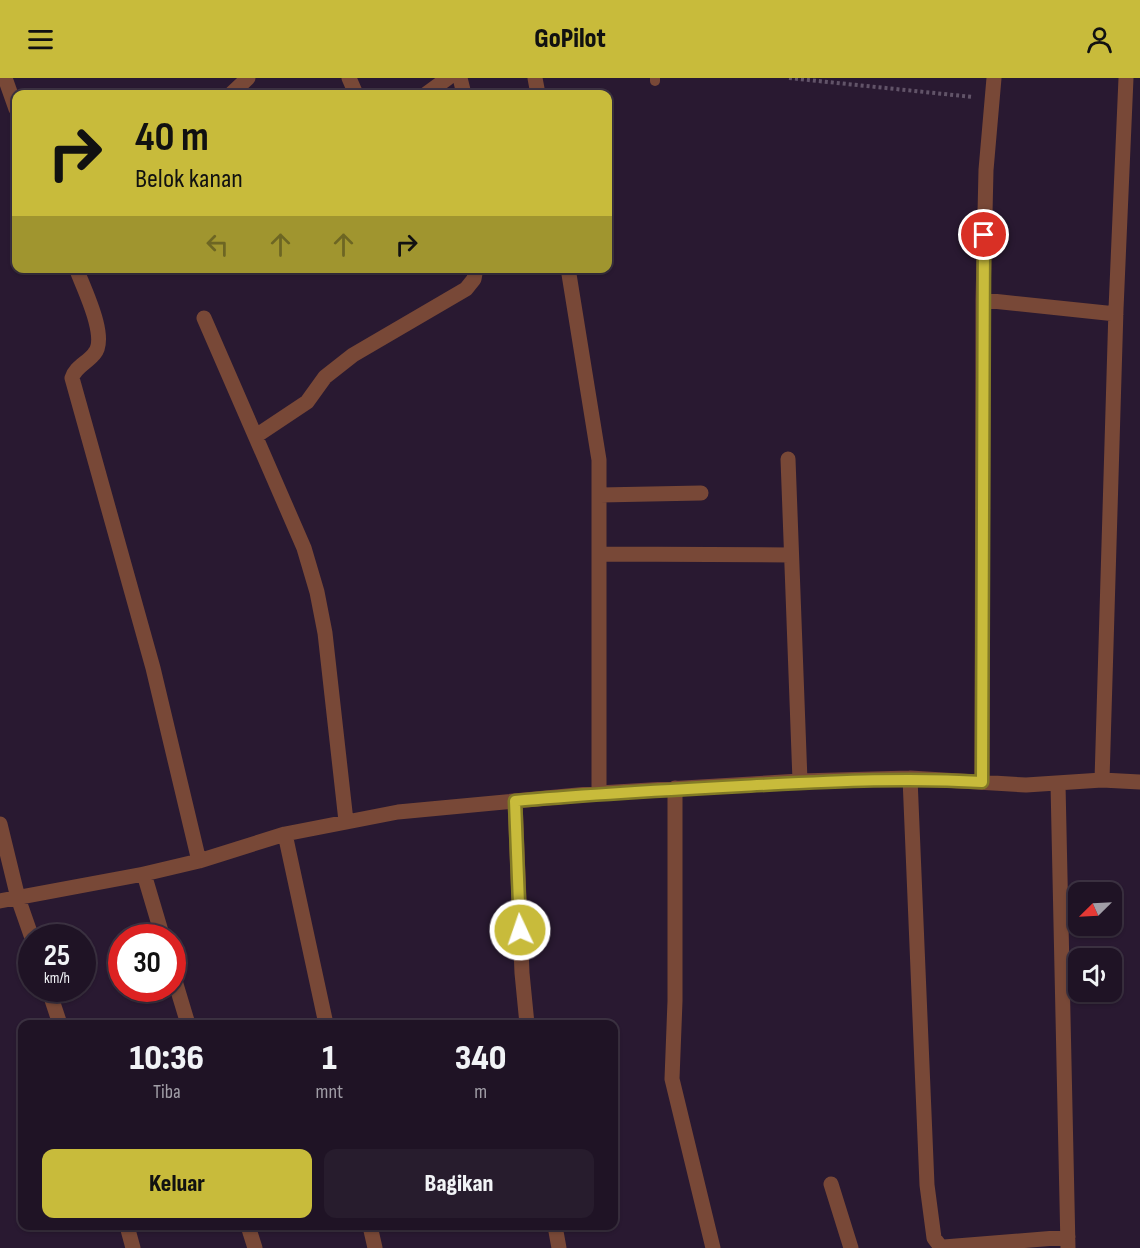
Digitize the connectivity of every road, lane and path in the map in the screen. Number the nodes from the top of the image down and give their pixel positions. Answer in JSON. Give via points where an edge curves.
{"nodes":[{"id":1,"x":5,"y":78,"type":"edge"},
{"id":2,"x":248,"y":78,"type":"edge"},
{"id":3,"x":448,"y":78,"type":"edge"},
{"id":4,"x":789,"y":78,"type":"edge"},
{"id":5,"x":994,"y":78,"type":"edge"},
{"id":6,"x":1126,"y":78,"type":"edge"},
{"id":7,"x":235,"y":90,"type":"edge"},
{"id":8,"x":432,"y":90,"type":"edge"},
{"id":9,"x":12,"y":98,"type":"edge"},
{"id":10,"x":992,"y":99,"type":"junction"},
{"id":11,"x":78,"y":273,"type":"edge"},
{"id":12,"x":475,"y":273,"type":"edge"},
{"id":13,"x":569,"y":273,"type":"edge"},
{"id":14,"x":983,"y":300,"type":"junction"},
{"id":15,"x":1116,"y":315,"type":"junction"},
{"id":16,"x":204,"y":318,"type":"dead end"},
{"id":17,"x":256,"y":436,"type":"junction"},
{"id":18,"x":788,"y":459,"type":"dead end"},
{"id":19,"x":701,"y":493,"type":"dead end"},
{"id":20,"x":600,"y":495,"type":"junction"},
{"id":21,"x":600,"y":554,"type":"junction"},
{"id":22,"x":791,"y":555,"type":"junction"},
{"id":23,"x":910,"y":778,"type":"junction"},
{"id":24,"x":1102,"y":780,"type":"junction"},
{"id":25,"x":800,"y":781,"type":"junction"},
{"id":26,"x":982,"y":782,"type":"junction"},
{"id":27,"x":1140,"y":782,"type":"edge"},
{"id":28,"x":1058,"y":784,"type":"junction"},
{"id":29,"x":675,"y":788,"type":"junction"},
{"id":30,"x":599,"y":793,"type":"junction"},
{"id":31,"x":515,"y":801,"type":"junction"},
{"id":32,"x":346,"y":821,"type":"junction"},
{"id":33,"x":0,"y":824,"type":"edge"},
{"id":34,"x":285,"y":834,"type":"junction"},
{"id":35,"x":200,"y":861,"type":"junction"},
{"id":36,"x":144,"y":874,"type":"junction"},
{"id":37,"x":18,"y":898,"type":"junction"},
{"id":38,"x":0,"y":902,"type":"edge"},
{"id":39,"x":27,"y":924,"type":"edge"},
{"id":40,"x":159,"y":924,"type":"edge"},
{"id":41,"x":53,"y":1002,"type":"edge"},
{"id":42,"x":181,"y":1002,"type":"edge"},
{"id":43,"x":59,"y":1020,"type":"edge"},
{"id":44,"x":187,"y":1020,"type":"edge"},
{"id":45,"x":325,"y":1020,"type":"edge"},
{"id":46,"x":527,"y":1020,"type":"edge"},
{"id":47,"x":831,"y":1184,"type":"dead end"},
{"id":48,"x":131,"y":1230,"type":"edge"},
{"id":49,"x":249,"y":1230,"type":"edge"},
{"id":50,"x":371,"y":1230,"type":"edge"},
{"id":51,"x":556,"y":1230,"type":"edge"},
{"id":52,"x":1068,"y":1242,"type":"edge"},
{"id":53,"x":133,"y":1248,"type":"edge"},
{"id":54,"x":255,"y":1248,"type":"edge"},
{"id":55,"x":375,"y":1248,"type":"edge"},
{"id":56,"x":560,"y":1248,"type":"edge"},
{"id":57,"x":713,"y":1248,"type":"edge"},
{"id":58,"x":851,"y":1248,"type":"edge"}],
"edges":[{"from":1,"to":9,"type":"street"},
{"from":2,"to":7,"type":"street"},
{"from":3,"to":8,"type":"street"},
{"from":4,"to":10,"type":"path"},
{"from":5,"to":10,"type":"street"},
{"from":6,"to":15,"type":"street"},
{"from":10,"to":14,"type":"street"},
{"from":11,"to":35,"type":"street","via":[[100,345],[72,378],[153,668]]},
{"from":12,"to":17,"type":"street","via":[[466,289],[353,355],[325,377],[307,402]]},
{"from":13,"to":20,"type":"street","via":[[595,425]]},
{"from":14,"to":15,"type":"street"},
{"from":14,"to":26,"type":"street"},
{"from":15,"to":24,"type":"street"},
{"from":16,"to":17,"type":"street"},
{"from":17,"to":32,"type":"street","via":[[304,548],[317,592],[326,633]]},
{"from":18,"to":22,"type":"street"},
{"from":19,"to":20,"type":"street"},
{"from":20,"to":21,"type":"street"},
{"from":21,"to":22,"type":"street"},
{"from":21,"to":30,"type":"street"},
{"from":22,"to":25,"type":"street"},
{"from":23,"to":25,"type":"street"},
{"from":23,"to":26,"type":"street"},
{"from":23,"to":52,"type":"street","via":[[927,1185],[934,1238],[944,1247]]},
{"from":24,"to":27,"type":"street"},
{"from":24,"to":28,"type":"street"},
{"from":25,"to":29,"type":"street"},
{"from":26,"to":28,"type":"street"},
{"from":28,"to":52,"type":"street"},
{"from":29,"to":30,"type":"street"},
{"from":29,"to":57,"type":"street","via":[[672,1079]]},
{"from":30,"to":31,"type":"street"},
{"from":31,"to":32,"type":"street"},
{"from":31,"to":46,"type":"street"},
{"from":32,"to":34,"type":"street"},
{"from":33,"to":37,"type":"street"},
{"from":34,"to":35,"type":"street"},
{"from":34,"to":45,"type":"street"},
{"from":35,"to":36,"type":"street"},
{"from":36,"to":37,"type":"street"},
{"from":36,"to":40,"type":"street"},
{"from":37,"to":38,"type":"street"},
{"from":37,"to":39,"type":"street"},
{"from":41,"to":43,"type":"street"},
{"from":42,"to":44,"type":"street"},
{"from":47,"to":58,"type":"street"},
{"from":48,"to":53,"type":"street"},
{"from":49,"to":54,"type":"street"},
{"from":50,"to":55,"type":"street"},
{"from":51,"to":56,"type":"street"}]}
